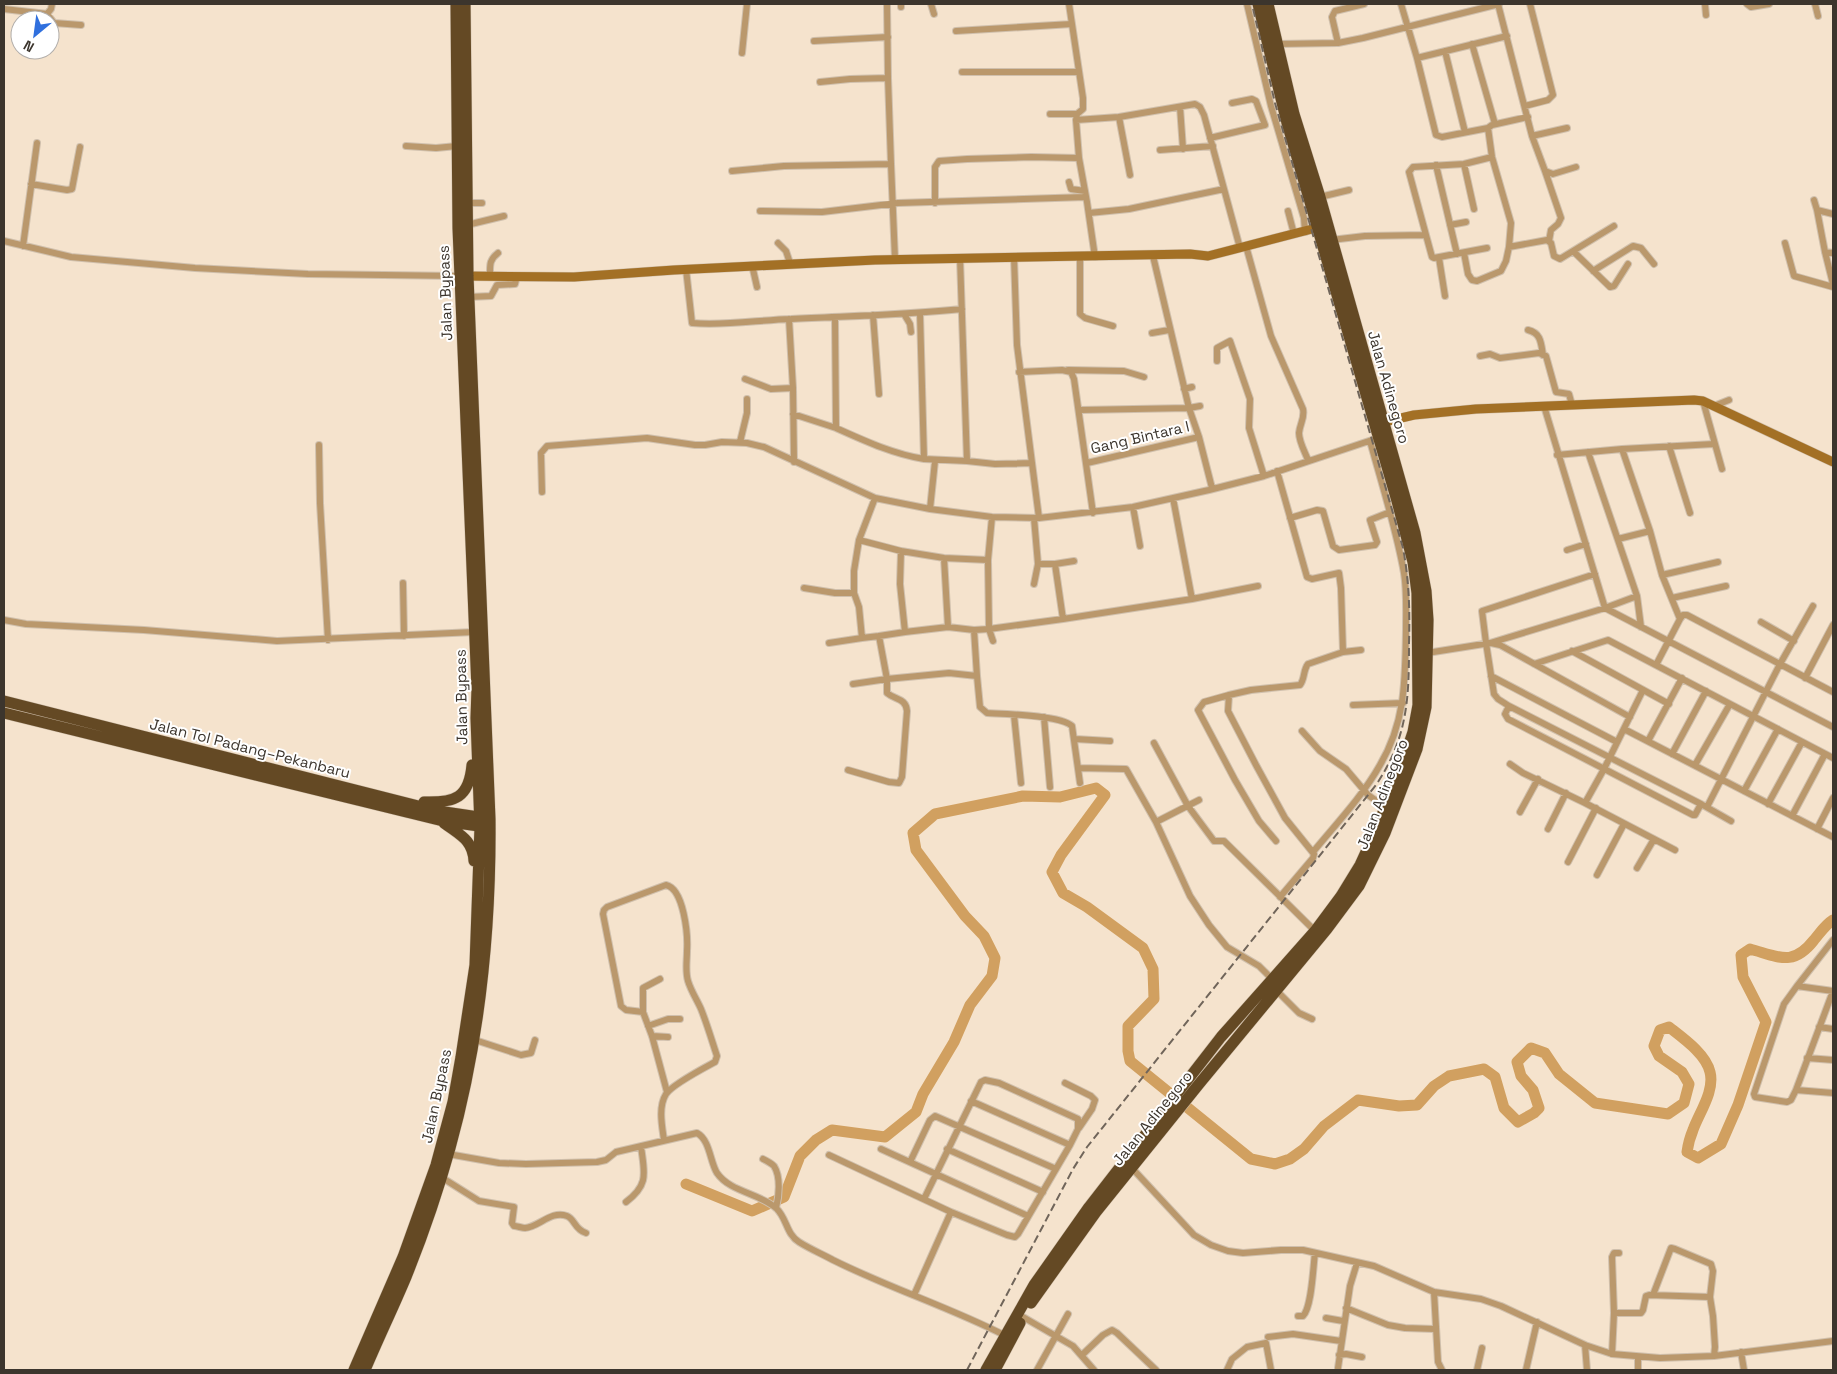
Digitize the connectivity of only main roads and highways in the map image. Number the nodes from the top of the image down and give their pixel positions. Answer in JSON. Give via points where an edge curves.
{"nodes":[{"id":1,"x":456,"y":4,"type":"edge"},
{"id":2,"x":465,"y":4,"type":"edge"},
{"id":3,"x":1258,"y":4,"type":"edge"},
{"id":4,"x":1268,"y":4,"type":"edge"},
{"id":5,"x":464,"y":276,"type":"junction"},
{"id":6,"x":1401,"y":499,"type":"junction"},
{"id":7,"x":1405,"y":515,"type":"junction"},
{"id":8,"x":476,"y":576,"type":"junction"},
{"id":9,"x":4,"y":701,"type":"edge"},
{"id":10,"x":4,"y":713,"type":"edge"},
{"id":11,"x":476,"y":718,"type":"junction"},
{"id":12,"x":403,"y":801,"type":"junction"},
{"id":13,"x":443,"y":822,"type":"junction"},
{"id":14,"x":485,"y":823,"type":"junction"},
{"id":15,"x":477,"y":905,"type":"junction"},
{"id":16,"x":1305,"y":949,"type":"junction"},
{"id":17,"x":1166,"y":1116,"type":"junction"},
{"id":18,"x":1092,"y":1209,"type":"junction"},
{"id":19,"x":354,"y":1370,"type":"edge"},
{"id":20,"x":365,"y":1370,"type":"edge"},
{"id":21,"x":986,"y":1370,"type":"edge"},
{"id":22,"x":995,"y":1370,"type":"edge"}],
"edges":[{"from":1,"to":5,"type":"highway","name":"Jalan Bypass","via":[[457,146]]},
{"from":2,"to":5,"type":"highway","name":"Jalan Bypass","via":[[467,225]]},
{"from":3,"to":6,"type":"highway","via":[[1311,230],[1374,440]]},
{"from":4,"to":6,"type":"highway","name":"Jalan Adinegoro","via":[[1294,114],[1384,422]]},
{"from":5,"to":8,"type":"highway","name":"Jalan Bypass"},
{"from":5,"to":8,"type":"highway","name":"Jalan Bypass","via":[[469,297]]},
{"from":6,"to":7,"type":"highway"},
{"from":7,"to":16,"type":"highway","via":[[1417,593],[1418,705],[1413,732],[1360,865]]},
{"from":7,"to":16,"type":"highway","name":"Jalan Adinegoro","via":[[1421,560],[1426,591],[1426,707],[1417,749],[1385,832],[1358,886],[1343,909]]},
{"from":8,"to":11,"type":"highway","name":"Jalan Bypass"},
{"from":8,"to":14,"type":"highway","name":"Jalan Bypass"},
{"from":9,"to":12,"type":"highway","name":"Jalan Tol Padang–Pekanbaru"},
{"from":10,"to":13,"type":"highway","name":"Jalan Tol Padang–Pekanbaru"},
{"from":11,"to":12,"type":"highway","via":[[471,777],[466,789],[455,799],[443,803]]},
{"from":11,"to":14,"type":"highway","name":"Jalan Bypass"},
{"from":12,"to":14,"type":"highway","name":"Jalan Tol Padang–Pekanbaru"},
{"from":13,"to":14,"type":"highway","name":"Jalan Tol Padang–Pekanbaru"},
{"from":13,"to":15,"type":"highway","via":[[465,838],[472,848]]},
{"from":14,"to":15,"type":"highway","name":"Jalan Bypass"},
{"from":14,"to":20,"type":"highway","name":"Jalan Bypass","via":[[490,878],[475,1040],[441,1178],[407,1275]]},
{"from":15,"to":19,"type":"highway","name":"Jalan Bypass","via":[[475,965],[461,1057],[442,1145],[403,1258]]},
{"from":16,"to":17,"type":"highway","name":"Jalan Adinegoro","via":[[1222,1037],[1194,1081]]},
{"from":17,"to":18,"type":"highway","name":"Jalan Adinegoro"},
{"from":17,"to":18,"type":"highway","name":"Jalan Adinegoro","via":[[1131,1167]]},
{"from":18,"to":21,"type":"highway","name":"Jalan Adinegoro","via":[[1034,1284]]},
{"from":18,"to":22,"type":"highway","name":"Jalan Adinegoro","via":[[1023,1317]]}]}
